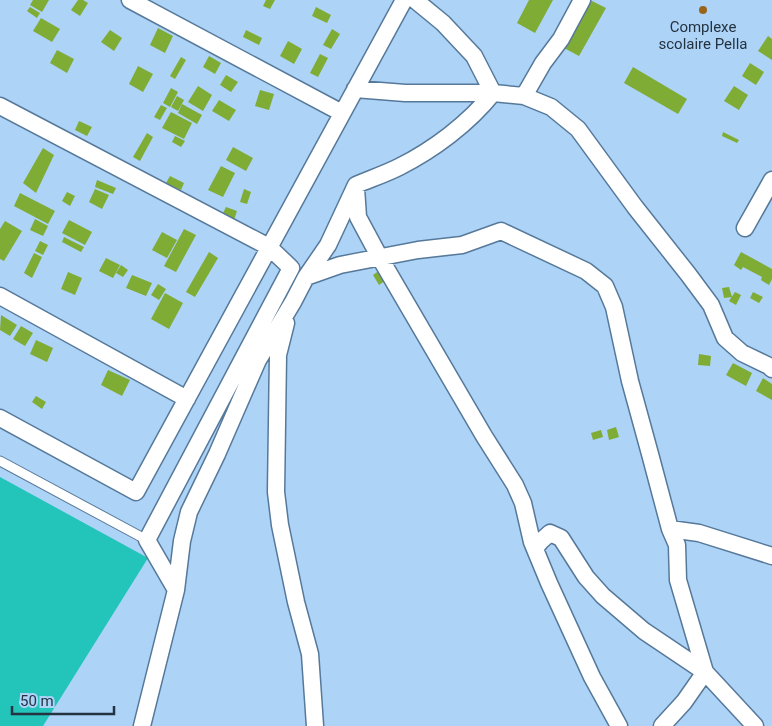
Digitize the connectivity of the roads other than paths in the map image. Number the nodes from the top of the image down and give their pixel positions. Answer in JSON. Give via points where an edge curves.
{"nodes":[{"id":1,"x":130,"y":0,"type":"edge"},
{"id":2,"x":404,"y":0,"type":"edge"},
{"id":3,"x":415,"y":0,"type":"edge"},
{"id":4,"x":582,"y":0,"type":"edge"},
{"id":5,"x":355,"y":89,"type":"junction"},
{"id":6,"x":493,"y":94,"type":"junction"},
{"id":7,"x":524,"y":96,"type":"junction"},
{"id":8,"x":0,"y":106,"type":"edge"},
{"id":9,"x":342,"y":112,"type":"junction"},
{"id":10,"x":356,"y":185,"type":"junction"},
{"id":11,"x":770,"y":188,"type":"edge"},
{"id":12,"x":745,"y":228,"type":"dead end"},
{"id":13,"x":269,"y":247,"type":"junction"},
{"id":14,"x":380,"y":258,"type":"junction"},
{"id":15,"x":306,"y":277,"type":"junction"},
{"id":16,"x":0,"y":296,"type":"edge"},
{"id":17,"x":293,"y":302,"type":"junction"},
{"id":18,"x":772,"y":369,"type":"edge"},
{"id":19,"x":186,"y":399,"type":"junction"},
{"id":20,"x":0,"y":418,"type":"edge"},
{"id":21,"x":0,"y":461,"type":"edge"},
{"id":22,"x":670,"y":529,"type":"junction"},
{"id":23,"x":147,"y":540,"type":"junction"},
{"id":24,"x":535,"y":548,"type":"junction"},
{"id":25,"x":772,"y":556,"type":"edge"},
{"id":26,"x":176,"y":590,"type":"junction"},
{"id":27,"x":705,"y":672,"type":"junction"},
{"id":28,"x":142,"y":726,"type":"edge"},
{"id":29,"x":316,"y":726,"type":"edge"},
{"id":30,"x":620,"y":726,"type":"edge"},
{"id":31,"x":662,"y":726,"type":"edge"},
{"id":32,"x":755,"y":726,"type":"edge"}],
"edges":[{"from":1,"to":9,"type":"street"},
{"from":2,"to":5,"type":"street"},
{"from":3,"to":6,"type":"street","via":[[474,56]]},
{"from":4,"to":7,"type":"street","via":[[562,39]]},
{"from":5,"to":6,"type":"street"},
{"from":5,"to":9,"type":"street"},
{"from":6,"to":7,"type":"street"},
{"from":6,"to":10,"type":"street","via":[[448,136],[400,166]]},
{"from":7,"to":18,"type":"street","via":[[551,107],[578,128],[711,305],[725,338],[742,353]]},
{"from":8,"to":13,"type":"street"},
{"from":9,"to":13,"type":"street"},
{"from":10,"to":14,"type":"street","via":[[358,217]]},
{"from":10,"to":15,"type":"street","via":[[328,245]]},
{"from":11,"to":12,"type":"street"},
{"from":13,"to":19,"type":"street"},
{"from":13,"to":23,"type":"street","via":[[292,268]]},
{"from":14,"to":15,"type":"street","via":[[340,265]]},
{"from":14,"to":22,"type":"street","via":[[462,245],[501,231],[586,271],[605,286],[614,307],[630,381]]},
{"from":14,"to":24,"type":"street","via":[[515,485]]},
{"from":15,"to":17,"type":"street"},
{"from":16,"to":19,"type":"street"},
{"from":17,"to":26,"type":"street","via":[[258,360],[189,512]]},
{"from":17,"to":29,"type":"street","via":[[278,355],[276,492],[296,602],[310,654]]},
{"from":19,"to":20,"type":"street","via":[[136,492]]},
{"from":21,"to":23,"type":"lane"},
{"from":22,"to":25,"type":"street","via":[[699,533]]},
{"from":22,"to":27,"type":"street","via":[[677,545],[678,580]]},
{"from":23,"to":26,"type":"street"},
{"from":24,"to":27,"type":"street","via":[[550,533],[561,538],[586,577],[603,596],[644,631]]},
{"from":24,"to":30,"type":"street","via":[[592,677]]},
{"from":26,"to":28,"type":"street"},
{"from":27,"to":31,"type":"street"},
{"from":27,"to":32,"type":"street"}]}
